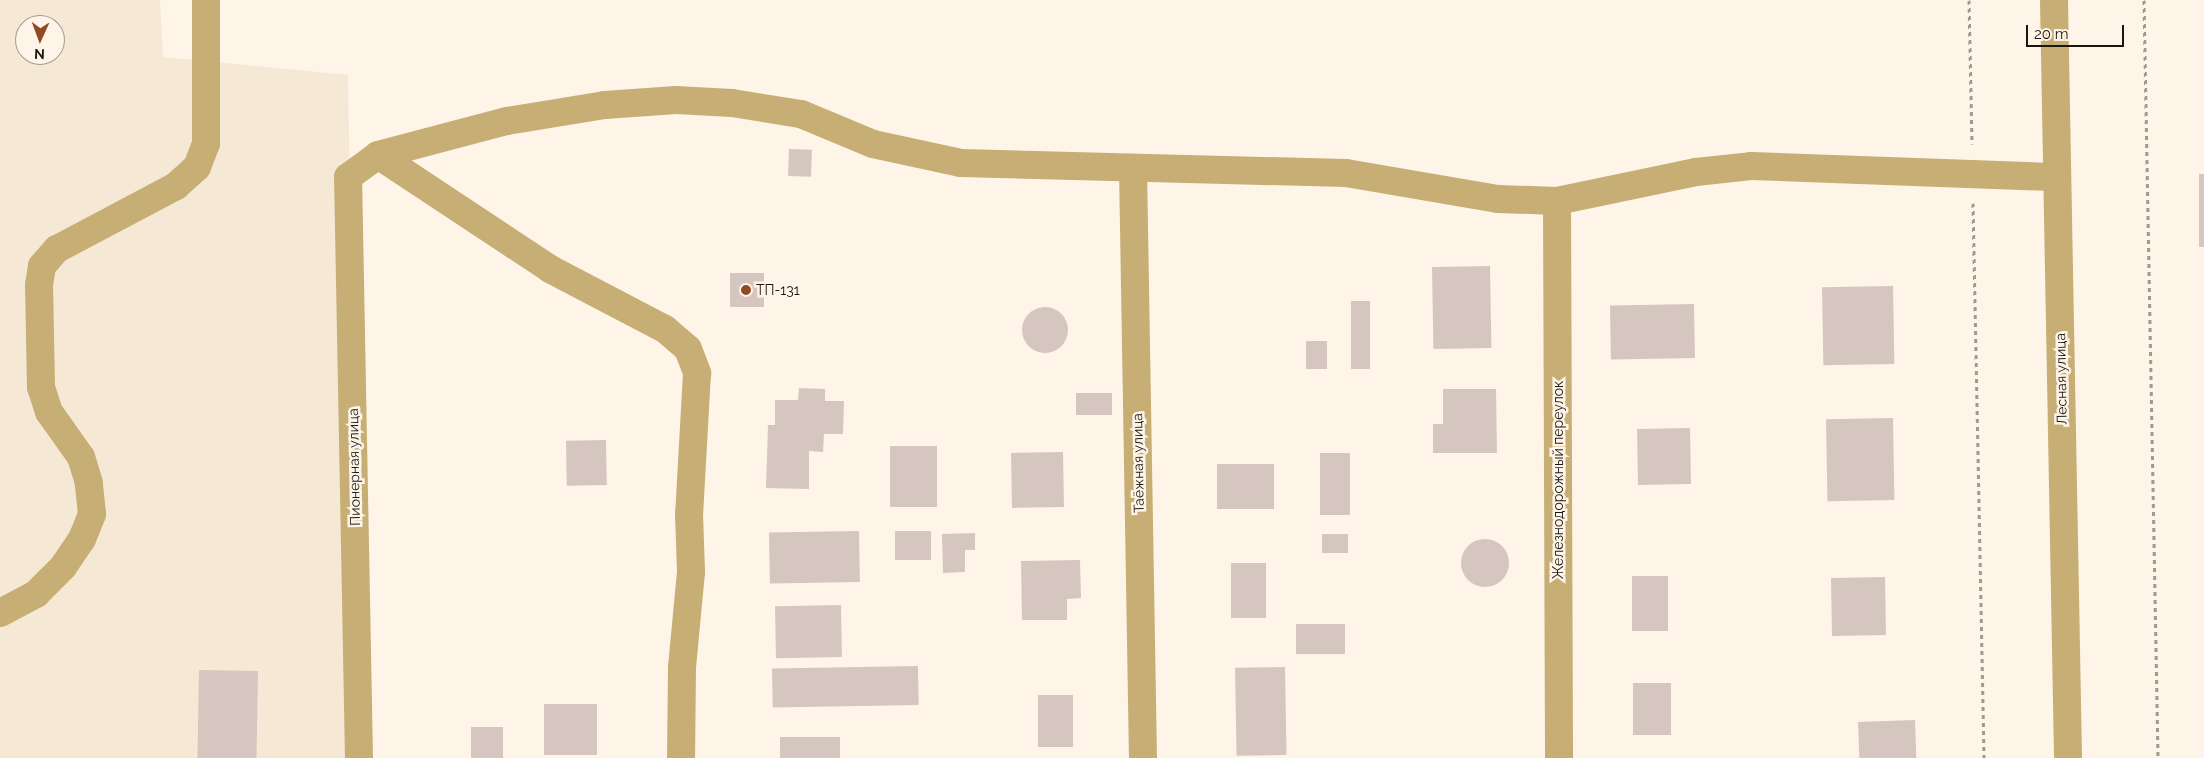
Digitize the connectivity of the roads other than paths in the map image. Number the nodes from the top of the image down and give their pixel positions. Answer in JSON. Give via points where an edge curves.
{"nodes":[{"id":1,"x":206,"y":0,"type":"edge"},
{"id":2,"x":2054,"y":0,"type":"edge"},
{"id":3,"x":378,"y":155,"type":"junction"},
{"id":4,"x":1133,"y":168,"type":"junction"},
{"id":5,"x":2057,"y":177,"type":"junction"},
{"id":6,"x":1557,"y":201,"type":"junction"},
{"id":7,"x":0,"y":613,"type":"edge"},
{"id":8,"x":359,"y":758,"type":"edge"},
{"id":9,"x":681,"y":758,"type":"edge"},
{"id":10,"x":1143,"y":758,"type":"edge"},
{"id":11,"x":1560,"y":758,"type":"edge"},
{"id":12,"x":2068,"y":758,"type":"edge"}],
"edges":[{"from":1,"to":7,"type":"street","via":[[207,136],[197,167],[176,186],[57,248],[42,266],[39,285],[41,387],[49,412],[81,457],[89,482],[92,514],[82,540],[63,567],[36,594]]},
{"from":2,"to":5,"type":"street","name":"Лесная улица"},
{"from":3,"to":4,"type":"street","via":[[508,121],[605,106],[676,100],[732,103],[800,114],[873,144],[961,162]]},
{"from":3,"to":8,"type":"street","name":"Пионерная улица","via":[[348,176]]},
{"from":3,"to":9,"type":"street","via":[[550,269],[665,328],[688,350],[697,373],[689,514],[691,572],[682,667]]},
{"from":4,"to":6,"type":"street","via":[[1346,173],[1498,199]]},
{"from":4,"to":10,"type":"street","name":"Таёжная улица"},
{"from":5,"to":6,"type":"street","via":[[1751,166],[1696,172]]},
{"from":5,"to":12,"type":"street","name":"Лесная улица"},
{"from":6,"to":11,"type":"street","name":"Железнодорожный переулок"}]}
